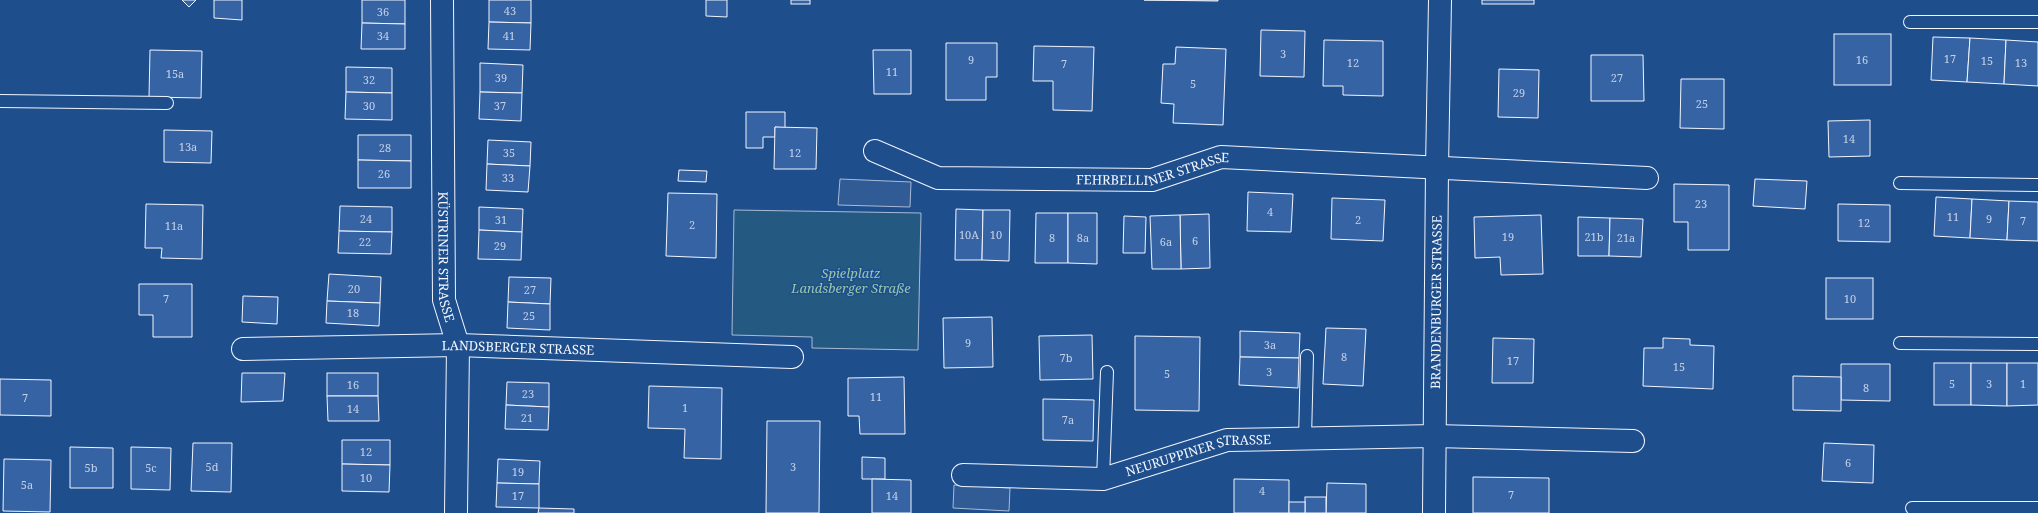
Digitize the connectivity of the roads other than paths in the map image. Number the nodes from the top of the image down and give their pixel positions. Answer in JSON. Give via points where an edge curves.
{"nodes":[{"id":1,"x":442,"y":0,"type":"edge"},
{"id":2,"x":1440,"y":0,"type":"edge"},
{"id":3,"x":1910,"y":22,"type":"dead end"},
{"id":4,"x":2038,"y":22,"type":"edge"},
{"id":5,"x":0,"y":101,"type":"edge"},
{"id":6,"x":167,"y":103,"type":"dead end"},
{"id":7,"x":875,"y":150,"type":"dead end"},
{"id":8,"x":1436,"y":168,"type":"junction"},
{"id":9,"x":1647,"y":178,"type":"dead end"},
{"id":10,"x":1900,"y":183,"type":"dead end"},
{"id":11,"x":2038,"y":185,"type":"edge"},
{"id":12,"x":1900,"y":343,"type":"dead end"},
{"id":13,"x":2038,"y":344,"type":"edge"},
{"id":14,"x":458,"y":345,"type":"junction"},
{"id":15,"x":243,"y":349,"type":"dead end"},
{"id":16,"x":1307,"y":356,"type":"dead end"},
{"id":17,"x":792,"y":357,"type":"dead end"},
{"id":18,"x":1107,"y":372,"type":"dead end"},
{"id":19,"x":1434,"y":436,"type":"junction"},
{"id":20,"x":1305,"y":439,"type":"junction"},
{"id":21,"x":1633,"y":441,"type":"dead end"},
{"id":22,"x":963,"y":475,"type":"dead end"},
{"id":23,"x":1103,"y":479,"type":"junction"},
{"id":24,"x":1912,"y":508,"type":"dead end"},
{"id":25,"x":2038,"y":508,"type":"edge"},
{"id":26,"x":456,"y":513,"type":"edge"},
{"id":27,"x":1434,"y":513,"type":"edge"}],
"edges":[{"from":1,"to":14,"type":"street","name":"KÜSTRINER STRASSE","via":[[444,300]]},
{"from":2,"to":8,"type":"street","name":"BRANDENBURGER STRASSE"},
{"from":3,"to":4,"type":"lane"},
{"from":5,"to":6,"type":"lane"},
{"from":7,"to":8,"type":"street","name":"FEHRBELLINER STRASSE","via":[[938,178],[1152,180],[1221,157]]},
{"from":8,"to":9,"type":"street"},
{"from":8,"to":19,"type":"street","name":"BRANDENBURGER STRASSE"},
{"from":10,"to":11,"type":"lane"},
{"from":12,"to":13,"type":"lane"},
{"from":14,"to":15,"type":"street","name":"LANDSBERGER STRASSE"},
{"from":14,"to":17,"type":"street","name":"LANDSBERGER STRASSE"},
{"from":14,"to":26,"type":"street","name":"KÜSTRINER STRASSE"},
{"from":16,"to":20,"type":"lane"},
{"from":18,"to":23,"type":"lane"},
{"from":19,"to":20,"type":"street","name":"NEURUPPINER STRASSE"},
{"from":19,"to":21,"type":"street"},
{"from":19,"to":27,"type":"street","name":"BRANDENBURGER STRASSE"},
{"from":20,"to":23,"type":"street","name":"NEURUPPINER STRASSE","via":[[1227,440]]},
{"from":22,"to":23,"type":"street","name":"NEURUPPINER STRASSE"},
{"from":24,"to":25,"type":"lane"}]}
